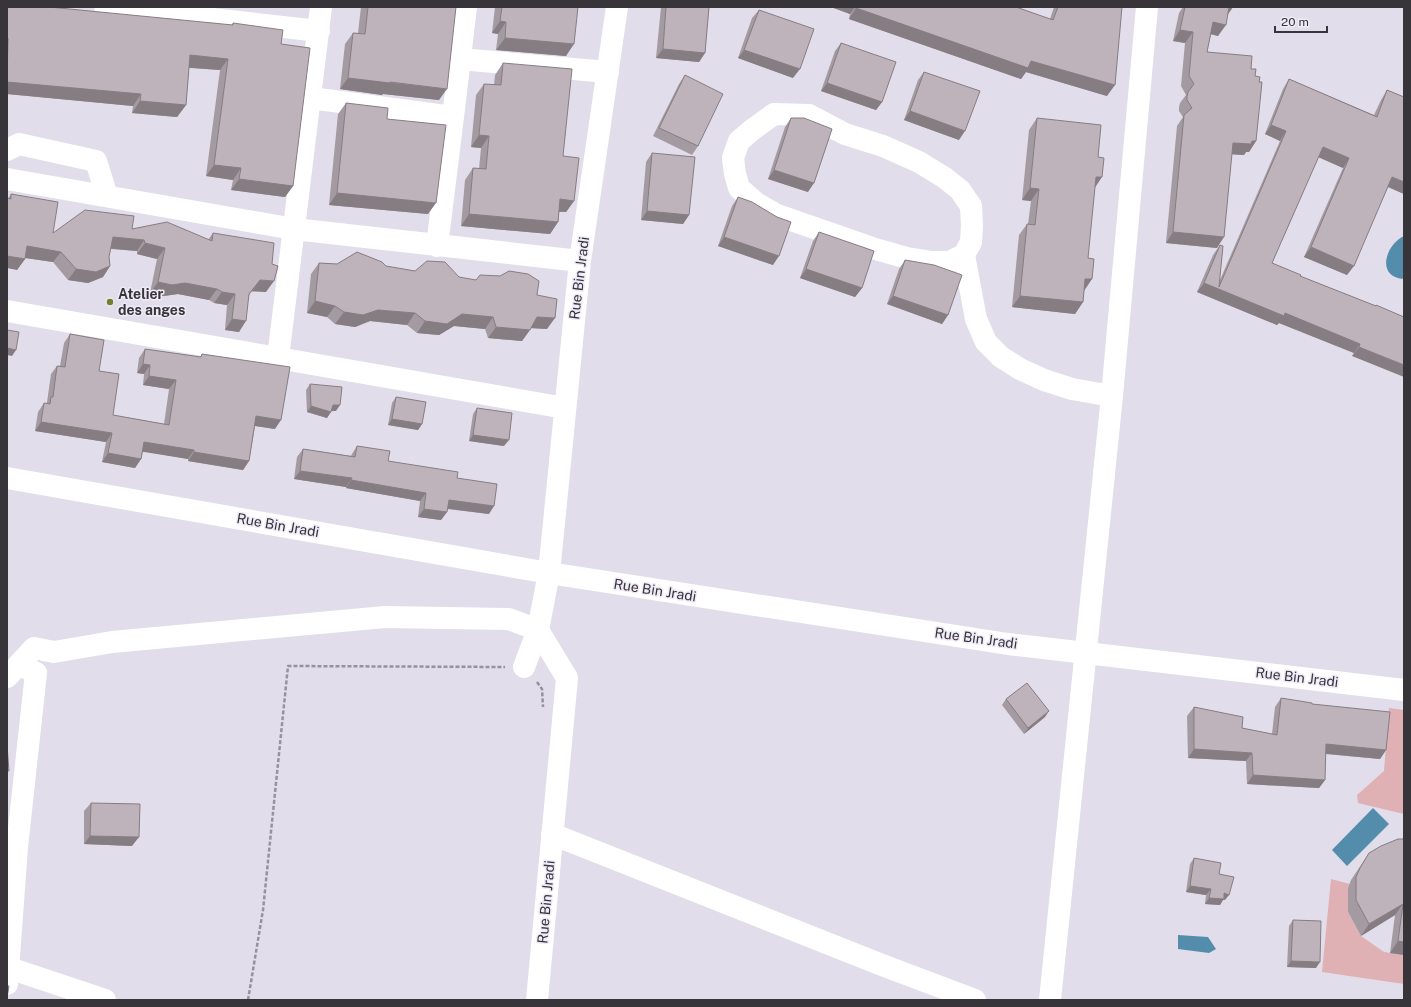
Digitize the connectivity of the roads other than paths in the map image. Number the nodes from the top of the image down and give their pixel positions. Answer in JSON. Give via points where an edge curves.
{"nodes":[{"id":1,"x":105,"y":7,"type":"edge"},
{"id":2,"x":321,"y":7,"type":"edge"},
{"id":3,"x":466,"y":7,"type":"edge"},
{"id":4,"x":616,"y":7,"type":"edge"},
{"id":5,"x":1147,"y":7,"type":"edge"},
{"id":6,"x":207,"y":13,"type":"edge"},
{"id":7,"x":319,"y":31,"type":"junction"},
{"id":8,"x":460,"y":59,"type":"junction"},
{"id":9,"x":608,"y":72,"type":"junction"},
{"id":10,"x":311,"y":98,"type":"junction"},
{"id":11,"x":453,"y":117,"type":"junction"},
{"id":12,"x":7,"y":150,"type":"edge"},
{"id":13,"x":7,"y":179,"type":"edge"},
{"id":14,"x":107,"y":196,"type":"junction"},
{"id":15,"x":294,"y":228,"type":"junction"},
{"id":16,"x":437,"y":246,"type":"junction"},
{"id":17,"x":964,"y":255,"type":"junction"},
{"id":18,"x":580,"y":261,"type":"junction"},
{"id":19,"x":7,"y":311,"type":"edge"},
{"id":20,"x":278,"y":358,"type":"junction"},
{"id":21,"x":1112,"y":396,"type":"junction"},
{"id":22,"x":565,"y":408,"type":"junction"},
{"id":23,"x":7,"y":478,"type":"edge"},
{"id":24,"x":549,"y":573,"type":"junction"},
{"id":25,"x":538,"y":630,"type":"junction"},
{"id":26,"x":1087,"y":652,"type":"junction"},
{"id":27,"x":524,"y":667,"type":"road end"},
{"id":28,"x":13,"y":671,"type":"edge"},
{"id":29,"x":1404,"y":690,"type":"edge"},
{"id":30,"x":552,"y":834,"type":"junction"},
{"id":31,"x":8,"y":976,"type":"edge"},
{"id":32,"x":105,"y":1000,"type":"edge"},
{"id":33,"x":537,"y":1000,"type":"edge"},
{"id":34,"x":975,"y":1000,"type":"edge"},
{"id":35,"x":1050,"y":1000,"type":"edge"}],
"edges":[{"from":1,"to":6,"type":"street"},
{"from":2,"to":7,"type":"street"},
{"from":3,"to":8,"type":"street"},
{"from":4,"to":9,"type":"street","name":"Rue Bin Jradi"},
{"from":5,"to":21,"type":"street"},
{"from":6,"to":7,"type":"street"},
{"from":7,"to":10,"type":"street"},
{"from":8,"to":9,"type":"street"},
{"from":8,"to":11,"type":"street"},
{"from":9,"to":18,"type":"street","name":"Rue Bin Jradi"},
{"from":10,"to":11,"type":"street"},
{"from":10,"to":15,"type":"street"},
{"from":11,"to":16,"type":"street"},
{"from":12,"to":14,"type":"street","via":[[19,144],[96,161]]},
{"from":13,"to":14,"type":"street"},
{"from":14,"to":15,"type":"street"},
{"from":15,"to":16,"type":"street"},
{"from":15,"to":20,"type":"street"},
{"from":16,"to":18,"type":"street"},
{"from":17,"to":17,"type":"street","via":[[971,242],[972,206],[960,190],[919,162],[883,146],[845,134],[809,115],[774,114],[739,141],[733,158],[734,174],[739,188],[756,203],[777,215],[907,258],[949,262]]},
{"from":17,"to":21,"type":"street","via":[[976,319],[986,342],[1001,357],[1044,380],[1072,389]]},
{"from":18,"to":22,"type":"street","name":"Rue Bin Jradi"},
{"from":19,"to":20,"type":"street"},
{"from":20,"to":22,"type":"street"},
{"from":21,"to":26,"type":"street"},
{"from":22,"to":24,"type":"street","name":"Rue Bin Jradi"},
{"from":23,"to":24,"type":"street","name":"Rue Bin Jradi"},
{"from":24,"to":25,"type":"street","name":"Rue Bin Jradi"},
{"from":24,"to":26,"type":"street","name":"Rue Bin Jradi","via":[[1008,644]]},
{"from":25,"to":27,"type":"street"},
{"from":25,"to":28,"type":"street","via":[[509,619],[385,617],[112,642],[54,652],[34,648]]},
{"from":25,"to":30,"type":"street","name":"Rue Bin Jradi","via":[[567,678]]},
{"from":26,"to":29,"type":"street","name":"Rue Bin Jradi"},
{"from":26,"to":35,"type":"street"},
{"from":28,"to":31,"type":"street","via":[[36,673],[17,847]]},
{"from":30,"to":33,"type":"street","name":"Rue Bin Jradi"},
{"from":30,"to":34,"type":"street"},
{"from":31,"to":32,"type":"street"}]}
